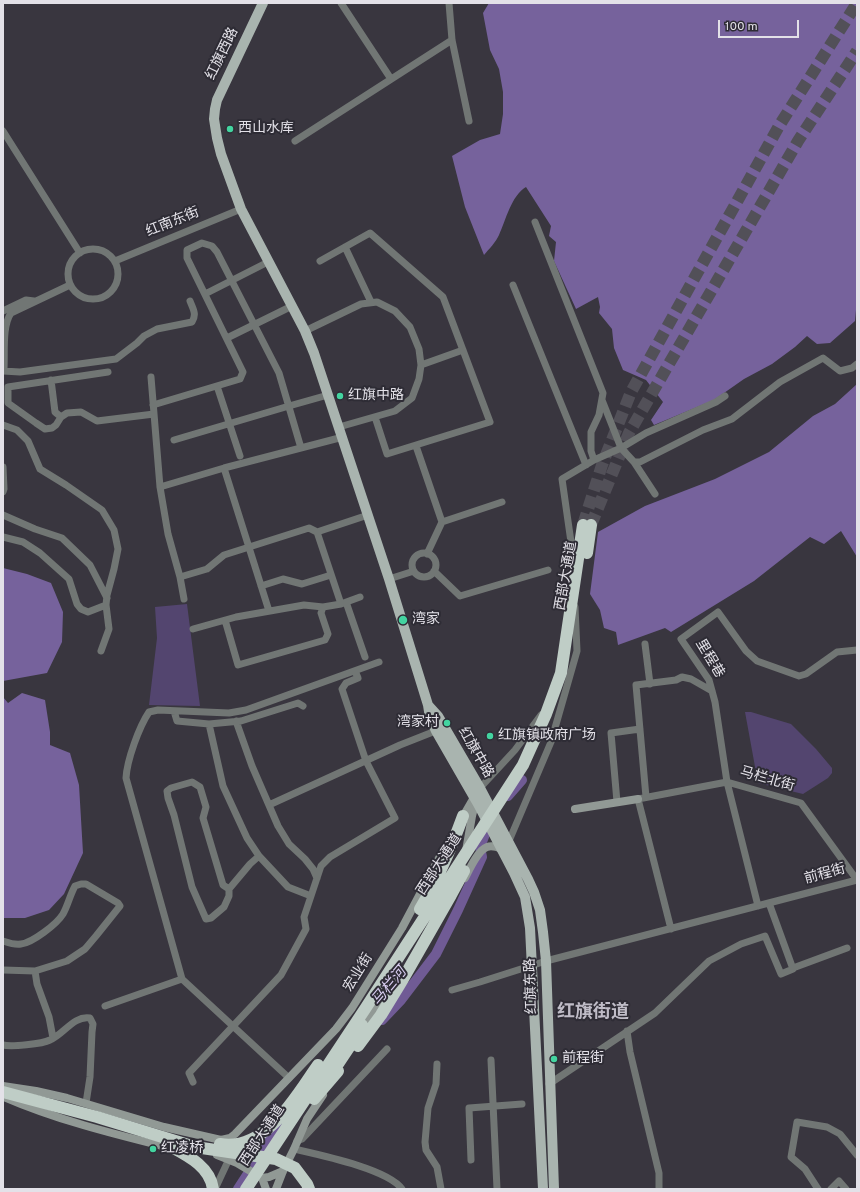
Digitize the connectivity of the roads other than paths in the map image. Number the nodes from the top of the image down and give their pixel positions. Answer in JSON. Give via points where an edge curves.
{"nodes":[{"id":1,"x":262,"y":3,"type":"edge"},
{"id":2,"x":341,"y":3,"type":"edge"},
{"id":3,"x":449,"y":3,"type":"edge"},
{"id":4,"x":452,"y":40,"type":"junction"},
{"id":5,"x":391,"y":78,"type":"junction"},
{"id":6,"x":214,"y":119,"type":"joint"},
{"id":7,"x":470,"y":121,"type":"dead end"},
{"id":8,"x":3,"y":131,"type":"edge"},
{"id":9,"x":296,"y":141,"type":"dead end"},
{"id":10,"x":241,"y":209,"type":"junction"},
{"id":11,"x":535,"y":222,"type":"dead end"},
{"id":12,"x":345,"y":247,"type":"junction"},
{"id":13,"x":80,"y":252,"type":"junction"},
{"id":14,"x":115,"y":261,"type":"junction"},
{"id":15,"x":320,"y":261,"type":"dead end"},
{"id":16,"x":268,"y":262,"type":"junction"},
{"id":17,"x":232,"y":281,"type":"junction"},
{"id":18,"x":70,"y":285,"type":"junction"},
{"id":19,"x":513,"y":286,"type":"dead end"},
{"id":20,"x":205,"y":294,"type":"junction"},
{"id":21,"x":37,"y":301,"type":"junction"},
{"id":22,"x":190,"y":301,"type":"dead end"},
{"id":23,"x":371,"y":302,"type":"junction"},
{"id":24,"x":292,"y":306,"type":"junction"},
{"id":25,"x":3,"y":310,"type":"edge"},
{"id":26,"x":254,"y":325,"type":"junction"},
{"id":27,"x":304,"y":331,"type":"junction"},
{"id":28,"x":227,"y":338,"type":"junction"},
{"id":29,"x":463,"y":350,"type":"junction"},
{"id":30,"x":857,"y":364,"type":"edge"},
{"id":31,"x":421,"y":365,"type":"junction"},
{"id":32,"x":3,"y":370,"type":"edge"},
{"id":33,"x":108,"y":372,"type":"dead end"},
{"id":34,"x":151,"y":377,"type":"dead end"},
{"id":35,"x":51,"y":380,"type":"junction"},
{"id":36,"x":217,"y":386,"type":"junction"},
{"id":37,"x":328,"y":395,"type":"junction"},
{"id":38,"x":726,"y":396,"type":"dead end"},
{"id":39,"x":602,"y":400,"type":"junction"},
{"id":40,"x":153,"y":405,"type":"junction"},
{"id":41,"x":289,"y":406,"type":"junction"},
{"id":42,"x":154,"y":414,"type":"junction"},
{"id":43,"x":61,"y":417,"type":"junction"},
{"id":44,"x":375,"y":417,"type":"junction"},
{"id":45,"x":229,"y":424,"type":"junction"},
{"id":46,"x":3,"y":425,"type":"edge"},
{"id":47,"x":339,"y":427,"type":"junction"},
{"id":48,"x":343,"y":437,"type":"junction"},
{"id":49,"x":174,"y":440,"type":"dead end"},
{"id":50,"x":416,"y":446,"type":"junction"},
{"id":51,"x":301,"y":448,"type":"junction"},
{"id":52,"x":621,"y":448,"type":"junction"},
{"id":53,"x":240,"y":456,"type":"dead end"},
{"id":54,"x":594,"y":460,"type":"junction"},
{"id":55,"x":634,"y":462,"type":"junction"},
{"id":56,"x":586,"y":465,"type":"junction"},
{"id":57,"x":3,"y":467,"type":"edge"},
{"id":58,"x":224,"y":468,"type":"junction"},
{"id":59,"x":160,"y":487,"type":"junction"},
{"id":60,"x":3,"y":492,"type":"edge"},
{"id":61,"x":655,"y":494,"type":"dead end"},
{"id":62,"x":502,"y":502,"type":"dead end"},
{"id":63,"x":3,"y":515,"type":"edge"},
{"id":64,"x":368,"y":515,"type":"junction"},
{"id":65,"x":442,"y":522,"type":"junction"},
{"id":66,"x":316,"y":532,"type":"junction"},
{"id":67,"x":3,"y":537,"type":"edge"},
{"id":68,"x":249,"y":547,"type":"junction"},
{"id":69,"x":427,"y":554,"type":"junction"},
{"id":70,"x":548,"y":570,"type":"dead end"},
{"id":71,"x":414,"y":571,"type":"junction"},
{"id":72,"x":434,"y":571,"type":"junction"},
{"id":73,"x":331,"y":574,"type":"junction"},
{"id":74,"x":180,"y":577,"type":"junction"},
{"id":75,"x":389,"y":579,"type":"junction"},
{"id":76,"x":261,"y":586,"type":"junction"},
{"id":77,"x":360,"y":597,"type":"dead end"},
{"id":78,"x":184,"y":599,"type":"dead end"},
{"id":79,"x":106,"y":602,"type":"junction"},
{"id":80,"x":344,"y":603,"type":"junction"},
{"id":81,"x":323,"y":607,"type":"junction"},
{"id":82,"x":269,"y":611,"type":"junction"},
{"id":83,"x":225,"y":620,"type":"junction"},
{"id":84,"x":193,"y":629,"type":"dead end"},
{"id":85,"x":645,"y":644,"type":"dead end"},
{"id":86,"x":857,"y":650,"type":"edge"},
{"id":87,"x":101,"y":651,"type":"dead end"},
{"id":88,"x":365,"y":657,"type":"dead end"},
{"id":89,"x":379,"y":662,"type":"dead end"},
{"id":90,"x":355,"y":671,"type":"junction"},
{"id":91,"x":570,"y":676,"type":"junction"},
{"id":92,"x":650,"y":684,"type":"junction"},
{"id":93,"x":712,"y":691,"type":"junction"},
{"id":94,"x":303,"y":706,"type":"dead end"},
{"id":95,"x":174,"y":711,"type":"junction"},
{"id":96,"x":236,"y":722,"type":"junction"},
{"id":97,"x":209,"y":724,"type":"junction"},
{"id":98,"x":440,"y":729,"type":"junction"},
{"id":99,"x":640,"y":729,"type":"junction"},
{"id":100,"x":366,"y":762,"type":"junction"},
{"id":101,"x":727,"y":782,"type":"junction"},
{"id":102,"x":478,"y":797,"type":"junction"},
{"id":103,"x":642,"y":798,"type":"junction"},
{"id":104,"x":617,"y":802,"type":"junction"},
{"id":105,"x":269,"y":805,"type":"junction"},
{"id":106,"x":576,"y":809,"type":"dead end"},
{"id":107,"x":463,"y":816,"type":"junction"},
{"id":108,"x":506,"y":842,"type":"junction"},
{"id":109,"x":259,"y":856,"type":"junction"},
{"id":110,"x":463,"y":876,"type":"junction"},
{"id":111,"x":317,"y":878,"type":"junction"},
{"id":112,"x":857,"y":880,"type":"edge"},
{"id":113,"x":229,"y":889,"type":"junction"},
{"id":114,"x":311,"y":896,"type":"junction"},
{"id":115,"x":769,"y":903,"type":"junction"},
{"id":116,"x":758,"y":906,"type":"junction"},
{"id":117,"x":670,"y":929,"type":"junction"},
{"id":118,"x":3,"y":941,"type":"edge"},
{"id":119,"x":847,"y":948,"type":"dead end"},
{"id":120,"x":546,"y":961,"type":"junction"},
{"id":121,"x":532,"y":966,"type":"junction"},
{"id":122,"x":793,"y":968,"type":"junction"},
{"id":123,"x":3,"y":970,"type":"edge"},
{"id":124,"x":35,"y":971,"type":"junction"},
{"id":125,"x":182,"y":979,"type":"junction"},
{"id":126,"x":379,"y":987,"type":"junction"},
{"id":127,"x":452,"y":990,"type":"dead end"},
{"id":128,"x":105,"y":1006,"type":"dead end"},
{"id":129,"x":365,"y":1009,"type":"junction"},
{"id":130,"x":232,"y":1026,"type":"junction"},
{"id":131,"x":336,"y":1029,"type":"junction"},
{"id":132,"x":627,"y":1032,"type":"junction"},
{"id":133,"x":54,"y":1038,"type":"junction"},
{"id":134,"x":3,"y":1045,"type":"edge"},
{"id":135,"x":352,"y":1048,"type":"junction"},
{"id":136,"x":387,"y":1049,"type":"dead end"},
{"id":137,"x":491,"y":1060,"type":"dead end"},
{"id":138,"x":436,"y":1064,"type":"dead end"},
{"id":139,"x":289,"y":1078,"type":"junction"},
{"id":140,"x":193,"y":1082,"type":"dead end"},
{"id":141,"x":549,"y":1084,"type":"junction"},
{"id":142,"x":3,"y":1089,"type":"edge"},
{"id":143,"x":3,"y":1096,"type":"edge"},
{"id":144,"x":314,"y":1099,"type":"junction"},
{"id":145,"x":86,"y":1103,"type":"junction"},
{"id":146,"x":522,"y":1104,"type":"dead end"},
{"id":147,"x":492,"y":1106,"type":"junction"},
{"id":148,"x":97,"y":1117,"type":"junction"},
{"id":149,"x":235,"y":1134,"type":"junction"},
{"id":150,"x":155,"y":1135,"type":"junction"},
{"id":151,"x":297,"y":1142,"type":"junction"},
{"id":152,"x":857,"y":1155,"type":"edge"},
{"id":153,"x":229,"y":1159,"type":"junction"},
{"id":154,"x":471,"y":1160,"type":"dead end"},
{"id":155,"x":283,"y":1171,"type":"junction"},
{"id":156,"x":262,"y":1178,"type":"junction"},
{"id":157,"x":214,"y":1189,"type":"edge"},
{"id":158,"x":246,"y":1189,"type":"edge"},
{"id":159,"x":253,"y":1189,"type":"edge"},
{"id":160,"x":266,"y":1189,"type":"edge"},
{"id":161,"x":276,"y":1189,"type":"edge"},
{"id":162,"x":309,"y":1189,"type":"edge"},
{"id":163,"x":402,"y":1189,"type":"edge"},
{"id":164,"x":441,"y":1189,"type":"edge"},
{"id":165,"x":497,"y":1189,"type":"edge"},
{"id":166,"x":543,"y":1189,"type":"edge"},
{"id":167,"x":554,"y":1189,"type":"edge"},
{"id":168,"x":659,"y":1189,"type":"edge"},
{"id":169,"x":818,"y":1189,"type":"edge"},
{"id":170,"x":831,"y":1189,"type":"edge"},
{"id":171,"x":846,"y":1189,"type":"edge"}],
"edges":[{"from":1,"to":6,"type":"main road","name":"红旗西路","via":[[222,87]]},
{"from":2,"to":5,"type":"street"},
{"from":3,"to":4,"type":"street"},
{"from":4,"to":5,"type":"street"},
{"from":4,"to":7,"type":"street"},
{"from":5,"to":9,"type":"street"},
{"from":6,"to":10,"type":"main road","name":"红旗中路","via":[[221,154]]},
{"from":8,"to":13,"type":"street"},
{"from":10,"to":14,"type":"street","name":"红南东街"},
{"from":10,"to":16,"type":"main road","name":"红旗中路"},
{"from":11,"to":39,"type":"street","via":[[603,393]]},
{"from":12,"to":15,"type":"street"},
{"from":12,"to":23,"type":"street"},
{"from":12,"to":29,"type":"street","via":[[370,233],[443,297]]},
{"from":13,"to":14,"type":"street","via":[[102,250]]},
{"from":13,"to":18,"type":"street","via":[[68,268]]},
{"from":14,"to":18,"type":"street","via":[[118,277],[112,292],[105,297],[97,300],[81,297]]},
{"from":16,"to":17,"type":"street"},
{"from":16,"to":24,"type":"main road","name":"红旗中路"},
{"from":17,"to":20,"type":"street"},
{"from":17,"to":20,"type":"street","via":[[212,246],[202,243],[187,250],[187,258]]},
{"from":17,"to":26,"type":"street"},
{"from":18,"to":21,"type":"street"},
{"from":19,"to":56,"type":"street"},
{"from":20,"to":28,"type":"street"},
{"from":21,"to":25,"type":"street","via":[[26,300]]},
{"from":21,"to":32,"type":"street","via":[[12,313],[8,318]]},
{"from":22,"to":32,"type":"street","via":[[195,314],[192,322],[157,329],[144,336],[116,359],[20,372]]},
{"from":23,"to":27,"type":"street","via":[[361,304]]},
{"from":23,"to":31,"type":"street","via":[[377,302],[395,311],[410,327],[419,349]]},
{"from":24,"to":26,"type":"street"},
{"from":24,"to":27,"type":"main road","name":"红旗中路"},
{"from":26,"to":28,"type":"street"},
{"from":26,"to":41,"type":"street","via":[[279,373]]},
{"from":27,"to":37,"type":"main road","name":"红旗中路"},
{"from":28,"to":36,"type":"street","via":[[243,372],[240,378]]},
{"from":29,"to":31,"type":"street"},
{"from":29,"to":50,"type":"street","via":[[490,422]]},
{"from":30,"to":55,"type":"street","via":[[852,368],[840,370],[823,358],[780,382],[732,419],[640,462]]},
{"from":31,"to":44,"type":"street","via":[[412,398],[395,411]]},
{"from":33,"to":35,"type":"street"},
{"from":34,"to":40,"type":"street"},
{"from":35,"to":43,"type":"street","via":[[55,412]]},
{"from":35,"to":43,"type":"street","via":[[8,387],[8,403],[45,429],[56,425]]},
{"from":36,"to":40,"type":"street"},
{"from":36,"to":45,"type":"street"},
{"from":37,"to":41,"type":"street"},
{"from":37,"to":47,"type":"main road","name":"红旗中路"},
{"from":38,"to":52,"type":"street","via":[[646,433]]},
{"from":39,"to":52,"type":"street"},
{"from":39,"to":54,"type":"street","via":[[599,415],[591,432],[591,451]]},
{"from":40,"to":42,"type":"street"},
{"from":41,"to":45,"type":"street"},
{"from":41,"to":51,"type":"street"},
{"from":42,"to":43,"type":"street","via":[[97,420],[81,412],[67,413]]},
{"from":42,"to":59,"type":"street"},
{"from":44,"to":47,"type":"street"},
{"from":44,"to":50,"type":"street","via":[[387,454]]},
{"from":45,"to":49,"type":"street"},
{"from":45,"to":53,"type":"street"},
{"from":46,"to":79,"type":"street","via":[[17,430],[28,441],[40,469],[102,510],[114,530],[118,549]]},
{"from":47,"to":48,"type":"main road","name":"红旗中路"},
{"from":48,"to":51,"type":"street"},
{"from":48,"to":64,"type":"main road","name":"红旗中路"},
{"from":50,"to":65,"type":"street"},
{"from":51,"to":58,"type":"street"},
{"from":52,"to":54,"type":"street"},
{"from":52,"to":55,"type":"street"},
{"from":54,"to":56,"type":"street"},
{"from":55,"to":61,"type":"street"},
{"from":56,"to":91,"type":"street","via":[[562,479],[574,558],[577,651]]},
{"from":57,"to":60,"type":"street"},
{"from":58,"to":59,"type":"street"},
{"from":58,"to":68,"type":"street"},
{"from":59,"to":74,"type":"street","via":[[168,534]]},
{"from":62,"to":65,"type":"street"},
{"from":63,"to":79,"type":"street","via":[[62,538],[90,565]]},
{"from":64,"to":66,"type":"street"},
{"from":64,"to":75,"type":"main road","name":"红旗中路"},
{"from":65,"to":69,"type":"street"},
{"from":66,"to":68,"type":"street","via":[[309,528]]},
{"from":66,"to":73,"type":"street"},
{"from":67,"to":79,"type":"street","via":[[23,542],[40,553],[69,579],[81,609],[88,612]]},
{"from":68,"to":74,"type":"street","via":[[224,555],[207,569]]},
{"from":68,"to":76,"type":"street"},
{"from":69,"to":71,"type":"street","via":[[419,554],[414,560]]},
{"from":69,"to":72,"type":"street","via":[[435,561]]},
{"from":70,"to":72,"type":"street","via":[[460,596]]},
{"from":71,"to":72,"type":"street","via":[[424,577]]},
{"from":71,"to":75,"type":"street"},
{"from":73,"to":76,"type":"street","via":[[302,584],[283,579]]},
{"from":73,"to":80,"type":"street"},
{"from":74,"to":78,"type":"street"},
{"from":75,"to":98,"type":"main road","name":"红旗中路","via":[[430,718]]},
{"from":76,"to":82,"type":"street"},
{"from":77,"to":80,"type":"street"},
{"from":79,"to":87,"type":"street","via":[[110,629]]},
{"from":80,"to":81,"type":"street"},
{"from":80,"to":88,"type":"street"},
{"from":81,"to":82,"type":"street","via":[[304,605]]},
{"from":81,"to":83,"type":"street","via":[[321,613],[328,634],[324,640],[238,665]]},
{"from":82,"to":83,"type":"street"},
{"from":83,"to":84,"type":"street"},
{"from":85,"to":92,"type":"street"},
{"from":86,"to":93,"type":"street","name":"里程巷","via":[[837,652],[806,674],[799,676],[757,661],[746,651],[718,612],[681,638],[709,680]]},
{"from":89,"to":90,"type":"street"},
{"from":90,"to":95,"type":"street","via":[[246,710],[229,713]]},
{"from":90,"to":100,"type":"street","via":[[358,678],[346,683],[342,689]]},
{"from":91,"to":102,"type":"street"},
{"from":91,"to":108,"type":"street","via":[[551,742]]},
{"from":92,"to":93,"type":"street","via":[[682,677]]},
{"from":92,"to":99,"type":"street","via":[[636,685]]},
{"from":93,"to":101,"type":"street","name":"里程巷"},
{"from":94,"to":96,"type":"street","via":[[298,703]]},
{"from":95,"to":97,"type":"street","via":[[177,721]]},
{"from":95,"to":125,"type":"street","via":[[149,712],[143,720],[126,767],[126,778]]},
{"from":96,"to":97,"type":"street"},
{"from":96,"to":105,"type":"street"},
{"from":97,"to":109,"type":"street","via":[[223,786],[247,838]]},
{"from":98,"to":100,"type":"street"},
{"from":98,"to":102,"type":"main road","name":"红旗中路"},
{"from":99,"to":103,"type":"street"},
{"from":99,"to":104,"type":"street","via":[[611,733]]},
{"from":100,"to":105,"type":"street"},
{"from":100,"to":111,"type":"street","via":[[395,818],[330,857],[321,866]]},
{"from":101,"to":103,"type":"street"},
{"from":101,"to":112,"type":"street","name":"马栏北街","via":[[801,803]]},
{"from":101,"to":116,"type":"street","name":"里程巷"},
{"from":102,"to":107,"type":"main road","name":"宏业街"},
{"from":102,"to":108,"type":"main road","name":"红旗东路"},
{"from":102,"to":110,"type":"main road","via":[[468,835]]},
{"from":103,"to":104,"type":"main road"},
{"from":103,"to":117,"type":"street"},
{"from":104,"to":106,"type":"main road"},
{"from":105,"to":111,"type":"street","via":[[289,844],[305,859]]},
{"from":107,"to":126,"type":"highway","via":[[444,865],[390,962]]},
{"from":107,"to":131,"type":"main road","name":"宏业街","via":[[402,928]]},
{"from":108,"to":110,"type":"main road","via":[[487,847]]},
{"from":108,"to":120,"type":"main road","name":"红旗东路","via":[[534,892],[544,932]]},
{"from":108,"to":121,"type":"main road","name":"红旗东路","via":[[524,897],[530,928]]},
{"from":109,"to":113,"type":"street"},
{"from":109,"to":114,"type":"street","via":[[288,887]]},
{"from":110,"to":135,"type":"main road","via":[[444,914],[375,1010]]},
{"from":110,"to":144,"type":"highway","via":[[381,1015]]},
{"from":111,"to":114,"type":"street"},
{"from":112,"to":115,"type":"street","name":"前程街"},
{"from":113,"to":113,"type":"street","via":[[224,907],[206,919],[192,887],[168,798],[167,791],[171,788],[192,782],[200,787],[206,807],[203,818],[223,885]]},
{"from":114,"to":130,"type":"street","via":[[304,917],[306,929],[281,975]]},
{"from":115,"to":116,"type":"street","name":"前程街"},
{"from":115,"to":122,"type":"street"},
{"from":116,"to":117,"type":"street","name":"前程街"},
{"from":117,"to":120,"type":"street","name":"前程街"},
{"from":118,"to":124,"type":"street","via":[[15,945],[37,937],[60,918],[75,886],[81,884],[86,884],[118,903],[120,906],[84,949],[67,961]]},
{"from":119,"to":122,"type":"street"},
{"from":120,"to":121,"type":"street","name":"前程街"},
{"from":120,"to":141,"type":"main road","name":"红旗东路"},
{"from":121,"to":127,"type":"street","name":"前程街"},
{"from":121,"to":166,"type":"main road","name":"红旗东路"},
{"from":122,"to":132,"type":"street","via":[[781,974],[765,936],[741,944],[709,961],[655,1013]]},
{"from":123,"to":124,"type":"street"},
{"from":124,"to":133,"type":"street"},
{"from":125,"to":128,"type":"street"},
{"from":125,"to":130,"type":"street"},
{"from":126,"to":129,"type":"highway","name":"西部大通道"},
{"from":126,"to":144,"type":"highway","name":"西部大通道","via":[[523,765],[546,714],[561,673],[587,525],[566,674],[527,767]]},
{"from":129,"to":150,"type":"highway","via":[[327,1052],[280,1117],[261,1134],[249,1141],[228,1145],[181,1136]]},
{"from":129,"to":158,"type":"highway","name":"西部大通道"},
{"from":130,"to":139,"type":"street"},
{"from":130,"to":140,"type":"street","via":[[189,1073]]},
{"from":131,"to":135,"type":"main road","via":[[348,1032]]},
{"from":131,"to":139,"type":"main road","name":"宏业街"},
{"from":132,"to":141,"type":"street"},
{"from":132,"to":168,"type":"street","via":[[659,1173]]},
{"from":133,"to":134,"type":"street","via":[[38,1043]]},
{"from":133,"to":145,"type":"street","via":[[77,1020],[90,1018],[93,1024]]},
{"from":135,"to":151,"type":"main road","via":[[307,1119]]},
{"from":136,"to":151,"type":"street"},
{"from":137,"to":147,"type":"street"},
{"from":138,"to":164,"type":"street","via":[[436,1084],[428,1108],[424,1142],[437,1167]]},
{"from":139,"to":149,"type":"main road","name":"宏业街"},
{"from":141,"to":167,"type":"main road","name":"红旗东路"},
{"from":142,"to":145,"type":"main road","via":[[36,1090]]},
{"from":142,"to":148,"type":"highway","via":[[36,1101]]},
{"from":143,"to":153,"type":"main road","via":[[33,1109],[96,1129],[170,1148],[215,1154]]},
{"from":144,"to":159,"type":"highway","name":"西部大通道"},
{"from":145,"to":149,"type":"main road","name":"宏业街","via":[[164,1127],[221,1140]]},
{"from":146,"to":147,"type":"street"},
{"from":147,"to":154,"type":"street","via":[[469,1108]]},
{"from":147,"to":165,"type":"street"},
{"from":148,"to":150,"type":"highway"},
{"from":148,"to":157,"type":"highway","via":[[166,1144],[188,1156],[200,1164]]},
{"from":149,"to":153,"type":"main road"},
{"from":150,"to":162,"type":"highway","via":[[195,1147],[276,1159],[295,1168]]},
{"from":151,"to":155,"type":"main road"},
{"from":151,"to":163,"type":"street","via":[[369,1169],[388,1178]]},
{"from":152,"to":169,"type":"street","via":[[840,1134],[827,1127],[797,1122],[791,1157],[805,1169]]},
{"from":153,"to":156,"type":"main road"},
{"from":153,"to":157,"type":"street"},
{"from":155,"to":156,"type":"main road"},
{"from":155,"to":161,"type":"main road"},
{"from":156,"to":160,"type":"main road"},
{"from":170,"to":171,"type":"street","via":[[839,1181]]}]}
